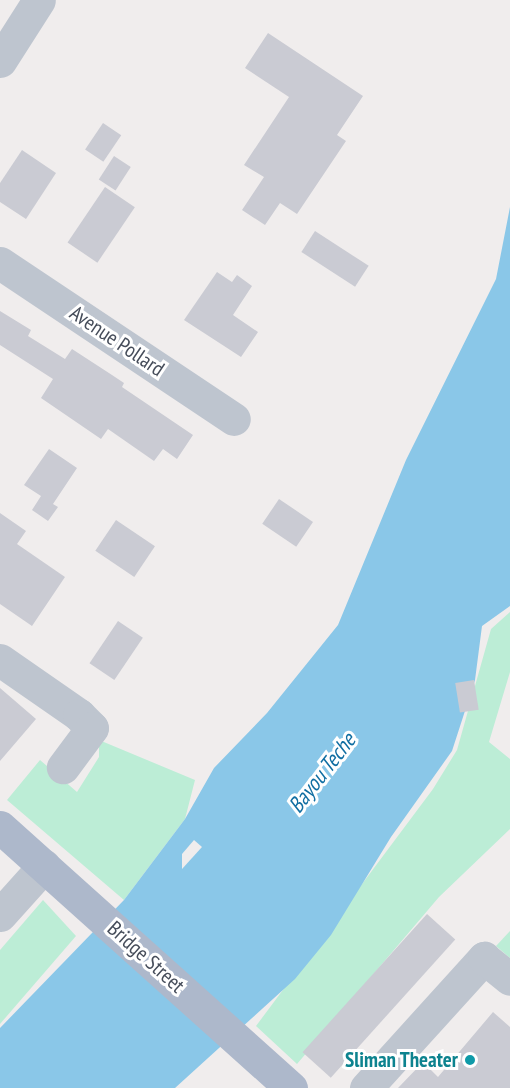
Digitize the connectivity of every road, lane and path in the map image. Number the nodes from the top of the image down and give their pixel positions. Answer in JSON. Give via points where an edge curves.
{"nodes":[{"id":1,"x":39,"y":0,"type":"edge"},
{"id":2,"x":1,"y":58,"type":"edge"},
{"id":3,"x":0,"y":263,"type":"edge"},
{"id":4,"x":234,"y":419,"type":"dead end"},
{"id":5,"x":0,"y":660,"type":"edge"},
{"id":6,"x":63,"y":767,"type":"dead end"},
{"id":7,"x":0,"y":827,"type":"edge"},
{"id":8,"x":44,"y":867,"type":"junction"},
{"id":9,"x":0,"y":915,"type":"edge"},
{"id":10,"x":510,"y":979,"type":"edge"},
{"id":11,"x":291,"y":1088,"type":"edge"},
{"id":12,"x":366,"y":1088,"type":"edge"}],
"edges":[{"from":1,"to":2,"type":"street"},
{"from":3,"to":4,"type":"street","name":"Avenue Pollard"},
{"from":5,"to":6,"type":"street","via":[[92,728]]},
{"from":7,"to":8,"type":"main road","name":"Bridge Street"},
{"from":8,"to":9,"type":"street"},
{"from":8,"to":11,"type":"main road","name":"Bridge Street"},
{"from":10,"to":12,"type":"street","via":[[484,958]]}]}
